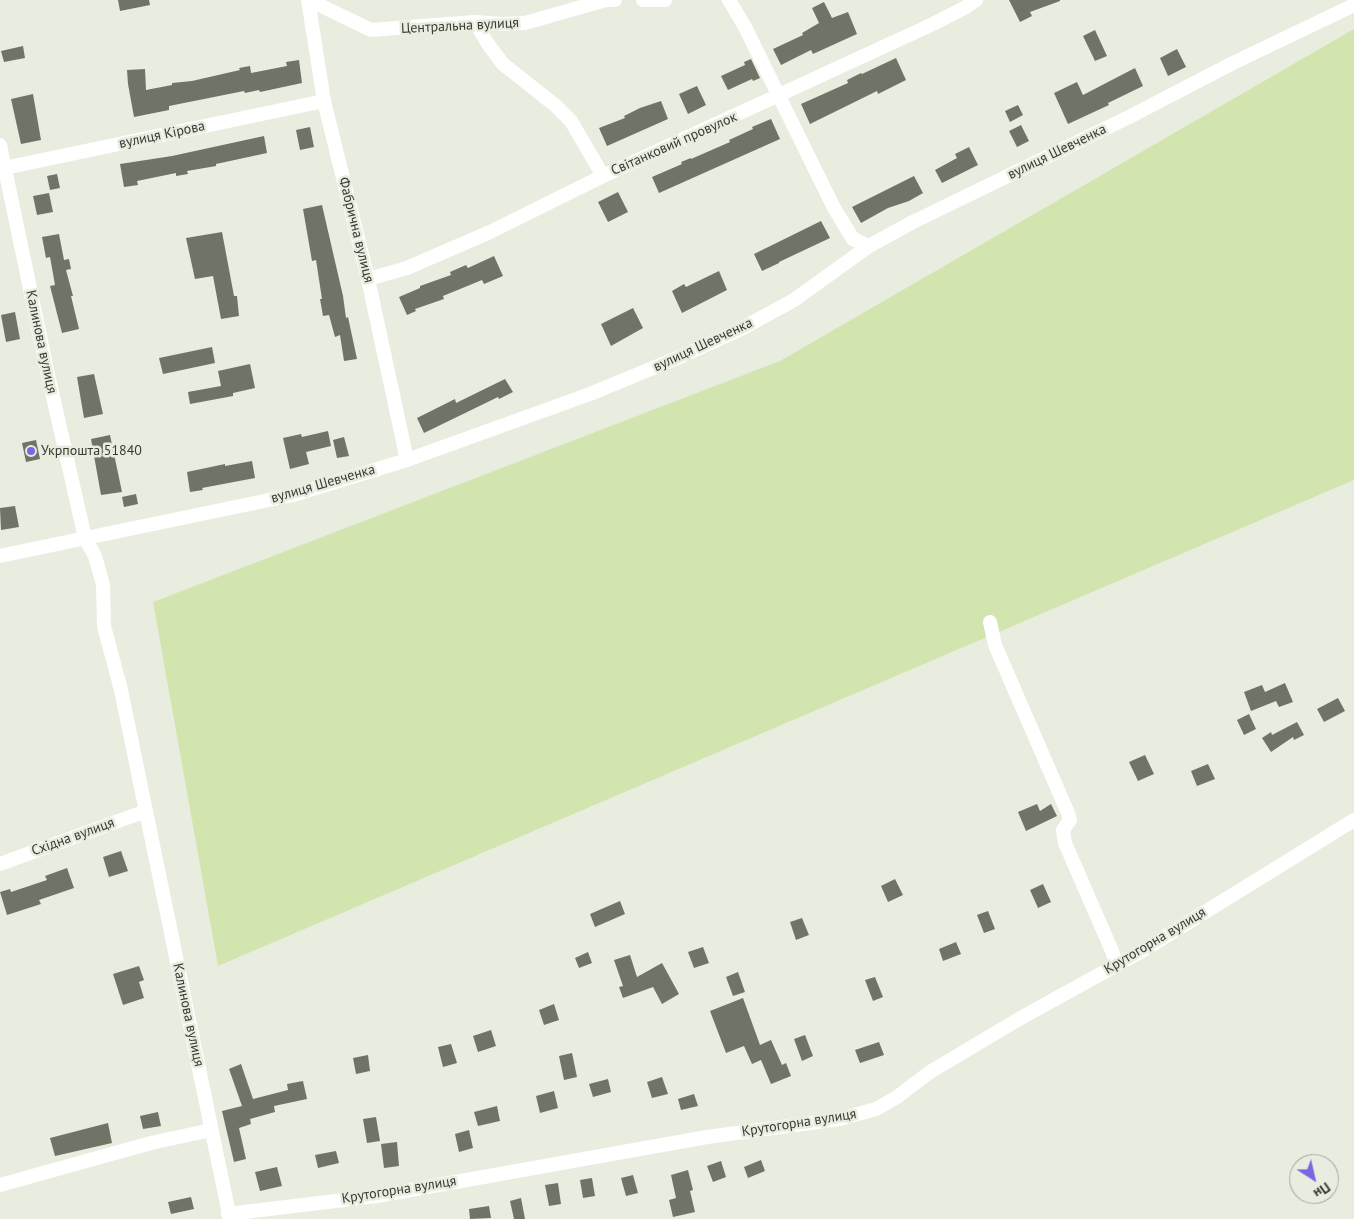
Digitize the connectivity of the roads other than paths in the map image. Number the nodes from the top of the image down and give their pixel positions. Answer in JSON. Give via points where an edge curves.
{"nodes":[{"id":1,"x":308,"y":0,"type":"edge"},
{"id":2,"x":615,"y":0,"type":"edge"},
{"id":3,"x":643,"y":0,"type":"edge"},
{"id":4,"x":665,"y":0,"type":"edge"},
{"id":5,"x":729,"y":0,"type":"edge"},
{"id":6,"x":976,"y":0,"type":"edge"},
{"id":7,"x":1354,"y":5,"type":"edge"},
{"id":8,"x":475,"y":22,"type":"junction"},
{"id":9,"x":779,"y":96,"type":"junction"},
{"id":10,"x":324,"y":101,"type":"junction"},
{"id":11,"x":0,"y":145,"type":"edge"},
{"id":12,"x":2,"y":168,"type":"edge"},
{"id":13,"x":603,"y":176,"type":"junction"},
{"id":14,"x":868,"y":246,"type":"junction"},
{"id":15,"x":368,"y":279,"type":"junction"},
{"id":16,"x":408,"y":460,"type":"junction"},
{"id":17,"x":85,"y":538,"type":"junction"},
{"id":18,"x":0,"y":556,"type":"edge"},
{"id":19,"x":990,"y":622,"type":"dead end"},
{"id":20,"x":146,"y":811,"type":"junction"},
{"id":21,"x":1354,"y":820,"type":"edge"},
{"id":22,"x":0,"y":864,"type":"edge"},
{"id":23,"x":1116,"y":965,"type":"junction"},
{"id":24,"x":211,"y":1130,"type":"junction"},
{"id":25,"x":0,"y":1185,"type":"edge"},
{"id":26,"x":229,"y":1216,"type":"edge"}],
"edges":[{"from":1,"to":8,"type":"street","name":"Центральна вулиця","via":[[371,30]]},
{"from":1,"to":10,"type":"street","name":"Фабрична вулиця"},
{"from":2,"to":8,"type":"street","name":"Центральна вулиця","via":[[525,23]]},
{"from":3,"to":4,"type":"street"},
{"from":5,"to":9,"type":"street"},
{"from":6,"to":9,"type":"street","name":"Світанковий провулок","via":[[933,24]]},
{"from":7,"to":14,"type":"street","name":"вулиця Шевченка"},
{"from":8,"to":13,"type":"street","via":[[503,64],[571,121]]},
{"from":9,"to":13,"type":"street","name":"Світанковий провулок"},
{"from":9,"to":14,"type":"street","via":[[834,208],[853,239]]},
{"from":10,"to":12,"type":"street","name":"вулиця Кірова"},
{"from":10,"to":15,"type":"street","name":"Фабрична вулиця"},
{"from":11,"to":12,"type":"street","name":"Калинова вулиця"},
{"from":12,"to":17,"type":"street","name":"Калинова вулиця"},
{"from":13,"to":15,"type":"street","name":"Світанковий провулок","via":[[490,232],[407,268]]},
{"from":14,"to":16,"type":"street","name":"вулиця Шевченка","via":[[794,300],[739,330],[590,394]]},
{"from":15,"to":16,"type":"street","name":"Фабрична вулиця"},
{"from":16,"to":17,"type":"street","name":"вулиця Шевченка","via":[[293,495]]},
{"from":17,"to":18,"type":"street","name":"вулиця Шевченка"},
{"from":17,"to":20,"type":"street","name":"Калинова вулиця","via":[[95,556],[103,584],[104,626]]},
{"from":19,"to":23,"type":"street","via":[[995,644],[1068,813],[1070,820],[1063,830],[1065,843]]},
{"from":20,"to":22,"type":"street","name":"Східна вулиця"},
{"from":20,"to":24,"type":"street","name":"Калинова вулиця"},
{"from":21,"to":23,"type":"street","name":"Крутогорна вулиця"},
{"from":23,"to":26,"type":"street","name":"Крутогорна вулиця","via":[[930,1072],[876,1110],[840,1119],[707,1137],[377,1196]]},
{"from":24,"to":25,"type":"street","via":[[151,1143]]},
{"from":24,"to":26,"type":"street","name":"Калинова вулиця"}]}
